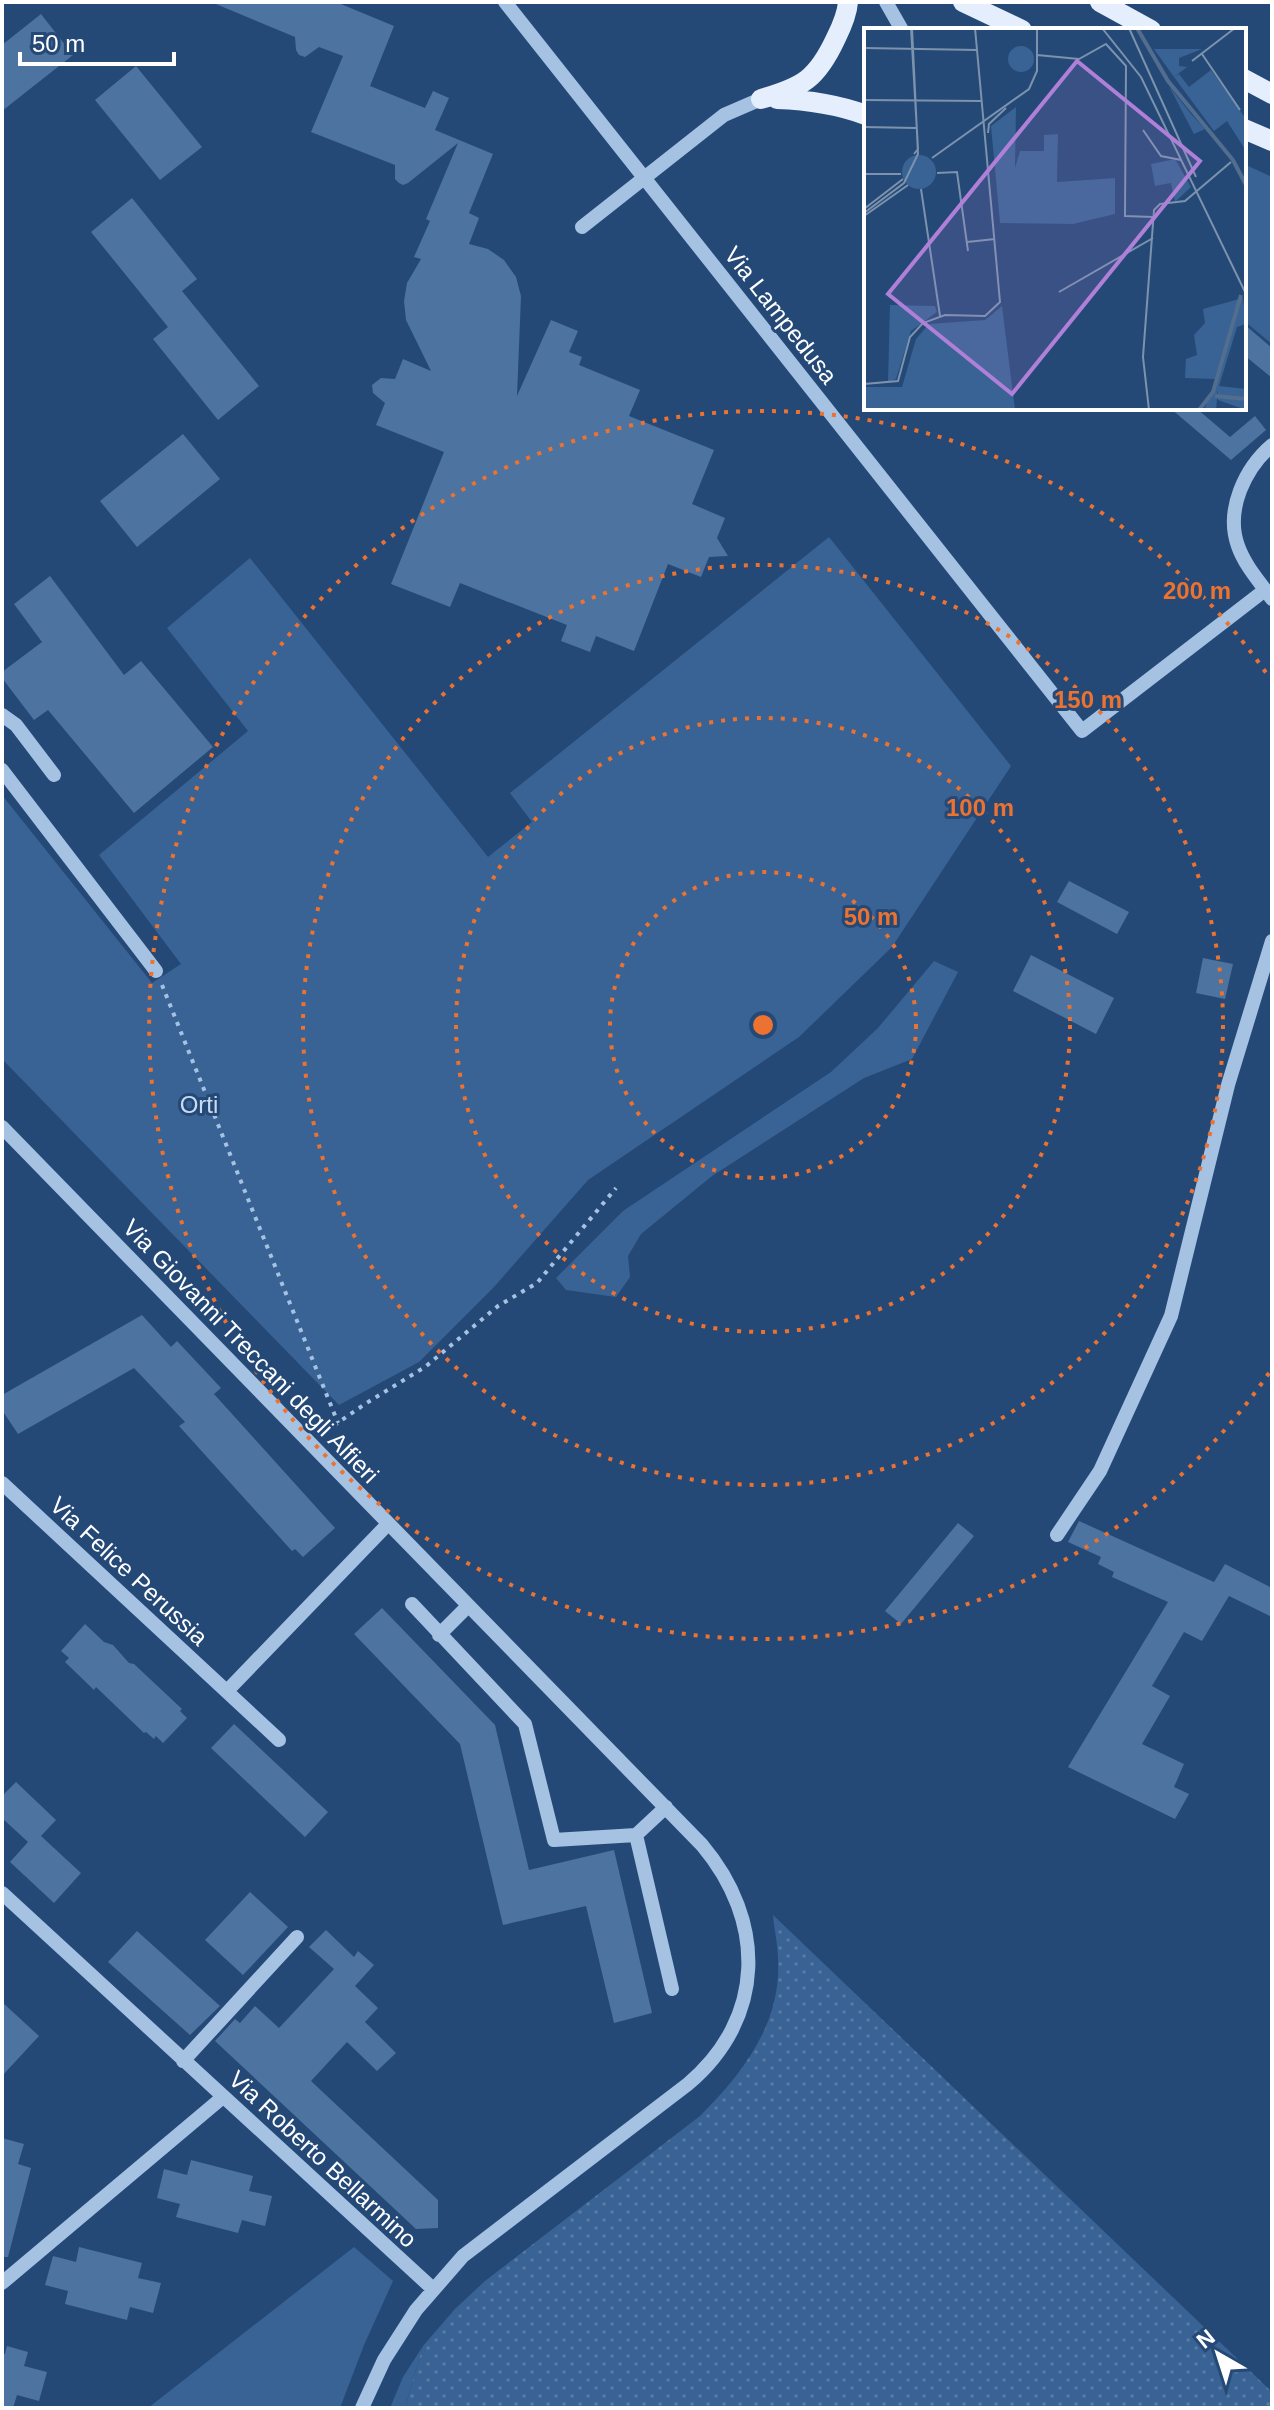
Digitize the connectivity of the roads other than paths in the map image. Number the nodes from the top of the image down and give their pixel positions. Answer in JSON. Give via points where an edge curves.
{"nodes":[{"id":1,"x":505,"y":2,"type":"edge"},
{"id":2,"x":848,"y":2,"type":"edge"},
{"id":3,"x":886,"y":2,"type":"edge"},
{"id":4,"x":963,"y":2,"type":"edge"},
{"id":5,"x":1100,"y":2,"type":"edge"},
{"id":6,"x":901,"y":28,"type":"edge"},
{"id":7,"x":1018,"y":28,"type":"edge"},
{"id":8,"x":1147,"y":28,"type":"edge"},
{"id":9,"x":1246,"y":80,"type":"edge"},
{"id":10,"x":1272,"y":94,"type":"edge"},
{"id":11,"x":761,"y":99,"type":"junction"},
{"id":12,"x":864,"y":114,"type":"edge"},
{"id":13,"x":1246,"y":130,"type":"edge"},
{"id":14,"x":1272,"y":141,"type":"edge"},
{"id":15,"x":645,"y":179,"type":"junction"},
{"id":16,"x":582,"y":227,"type":"dead end"},
{"id":17,"x":1272,"y":445,"type":"edge"},
{"id":18,"x":1268,"y":594,"type":"edge"},
{"id":19,"x":2,"y":715,"type":"edge"},
{"id":20,"x":2,"y":770,"type":"edge"},
{"id":21,"x":54,"y":775,"type":"dead end"},
{"id":22,"x":1272,"y":941,"type":"edge"},
{"id":23,"x":156,"y":971,"type":"road end"},
{"id":24,"x":2,"y":1127,"type":"edge"},
{"id":25,"x":2,"y":1483,"type":"edge"},
{"id":26,"x":388,"y":1524,"type":"junction"},
{"id":27,"x":1057,"y":1535,"type":"dead end"},
{"id":28,"x":412,"y":1604,"type":"dead end"},
{"id":29,"x":468,"y":1606,"type":"junction"},
{"id":30,"x":439,"y":1635,"type":"junction"},
{"id":31,"x":227,"y":1691,"type":"junction"},
{"id":32,"x":279,"y":1740,"type":"dead end"},
{"id":33,"x":666,"y":1807,"type":"junction"},
{"id":34,"x":636,"y":1835,"type":"junction"},
{"id":35,"x":2,"y":1893,"type":"edge"},
{"id":36,"x":297,"y":1937,"type":"dead end"},
{"id":37,"x":672,"y":1989,"type":"dead end"},
{"id":38,"x":183,"y":2061,"type":"junction"},
{"id":39,"x":223,"y":2097,"type":"junction"},
{"id":40,"x":2,"y":2283,"type":"edge"},
{"id":41,"x":433,"y":2289,"type":"junction"},
{"id":42,"x":362,"y":2408,"type":"edge"}],
"edges":[{"from":1,"to":15,"type":"street","name":"Via Lampedusa"},
{"from":2,"to":11,"type":"main road","via":[[825,63],[796,88]]},
{"from":3,"to":6,"type":"street"},
{"from":4,"to":7,"type":"main road"},
{"from":5,"to":8,"type":"main road"},
{"from":9,"to":10,"type":"main road"},
{"from":11,"to":12,"type":"main road","via":[[823,103]]},
{"from":11,"to":15,"type":"street","via":[[724,115]]},
{"from":13,"to":14,"type":"main road"},
{"from":15,"to":16,"type":"street"},
{"from":15,"to":18,"type":"street","name":"Via Lampedusa","via":[[1082,731]]},
{"from":17,"to":18,"type":"street","via":[[1244,477],[1233,517],[1237,545]]},
{"from":19,"to":21,"type":"street","via":[[16,725]]},
{"from":20,"to":23,"type":"street"},
{"from":22,"to":27,"type":"street","via":[[1228,1085],[1171,1316],[1100,1471]]},
{"from":24,"to":26,"type":"street","name":"Via Giovanni Treccani degli Alfieri"},
{"from":25,"to":31,"type":"street","name":"Via Felice Perussia"},
{"from":26,"to":29,"type":"street","name":"Via Giovanni Treccani degli Alfieri"},
{"from":26,"to":31,"type":"street"},
{"from":28,"to":30,"type":"street"},
{"from":29,"to":30,"type":"street"},
{"from":29,"to":33,"type":"street","name":"Via Giovanni Treccani degli Alfieri"},
{"from":30,"to":34,"type":"street","via":[[525,1724],[554,1840]]},
{"from":31,"to":32,"type":"street","name":"Via Felice Perussia"},
{"from":33,"to":34,"type":"street"},
{"from":33,"to":41,"type":"street","name":"Via Giovanni Treccani degli Alfieri","via":[[718,1864],[741,1909],[748,1982],[729,2034],[699,2075],[463,2256]]},
{"from":34,"to":37,"type":"street"},
{"from":35,"to":38,"type":"street","name":"Via Roberto Bellarmino"},
{"from":36,"to":38,"type":"street"},
{"from":38,"to":39,"type":"street","name":"Via Roberto Bellarmino"},
{"from":39,"to":40,"type":"street"},
{"from":39,"to":41,"type":"street","name":"Via Roberto Bellarmino"},
{"from":41,"to":42,"type":"street","name":"Via Giovanni Treccani degli Alfieri","via":[[384,2360]]}]}
